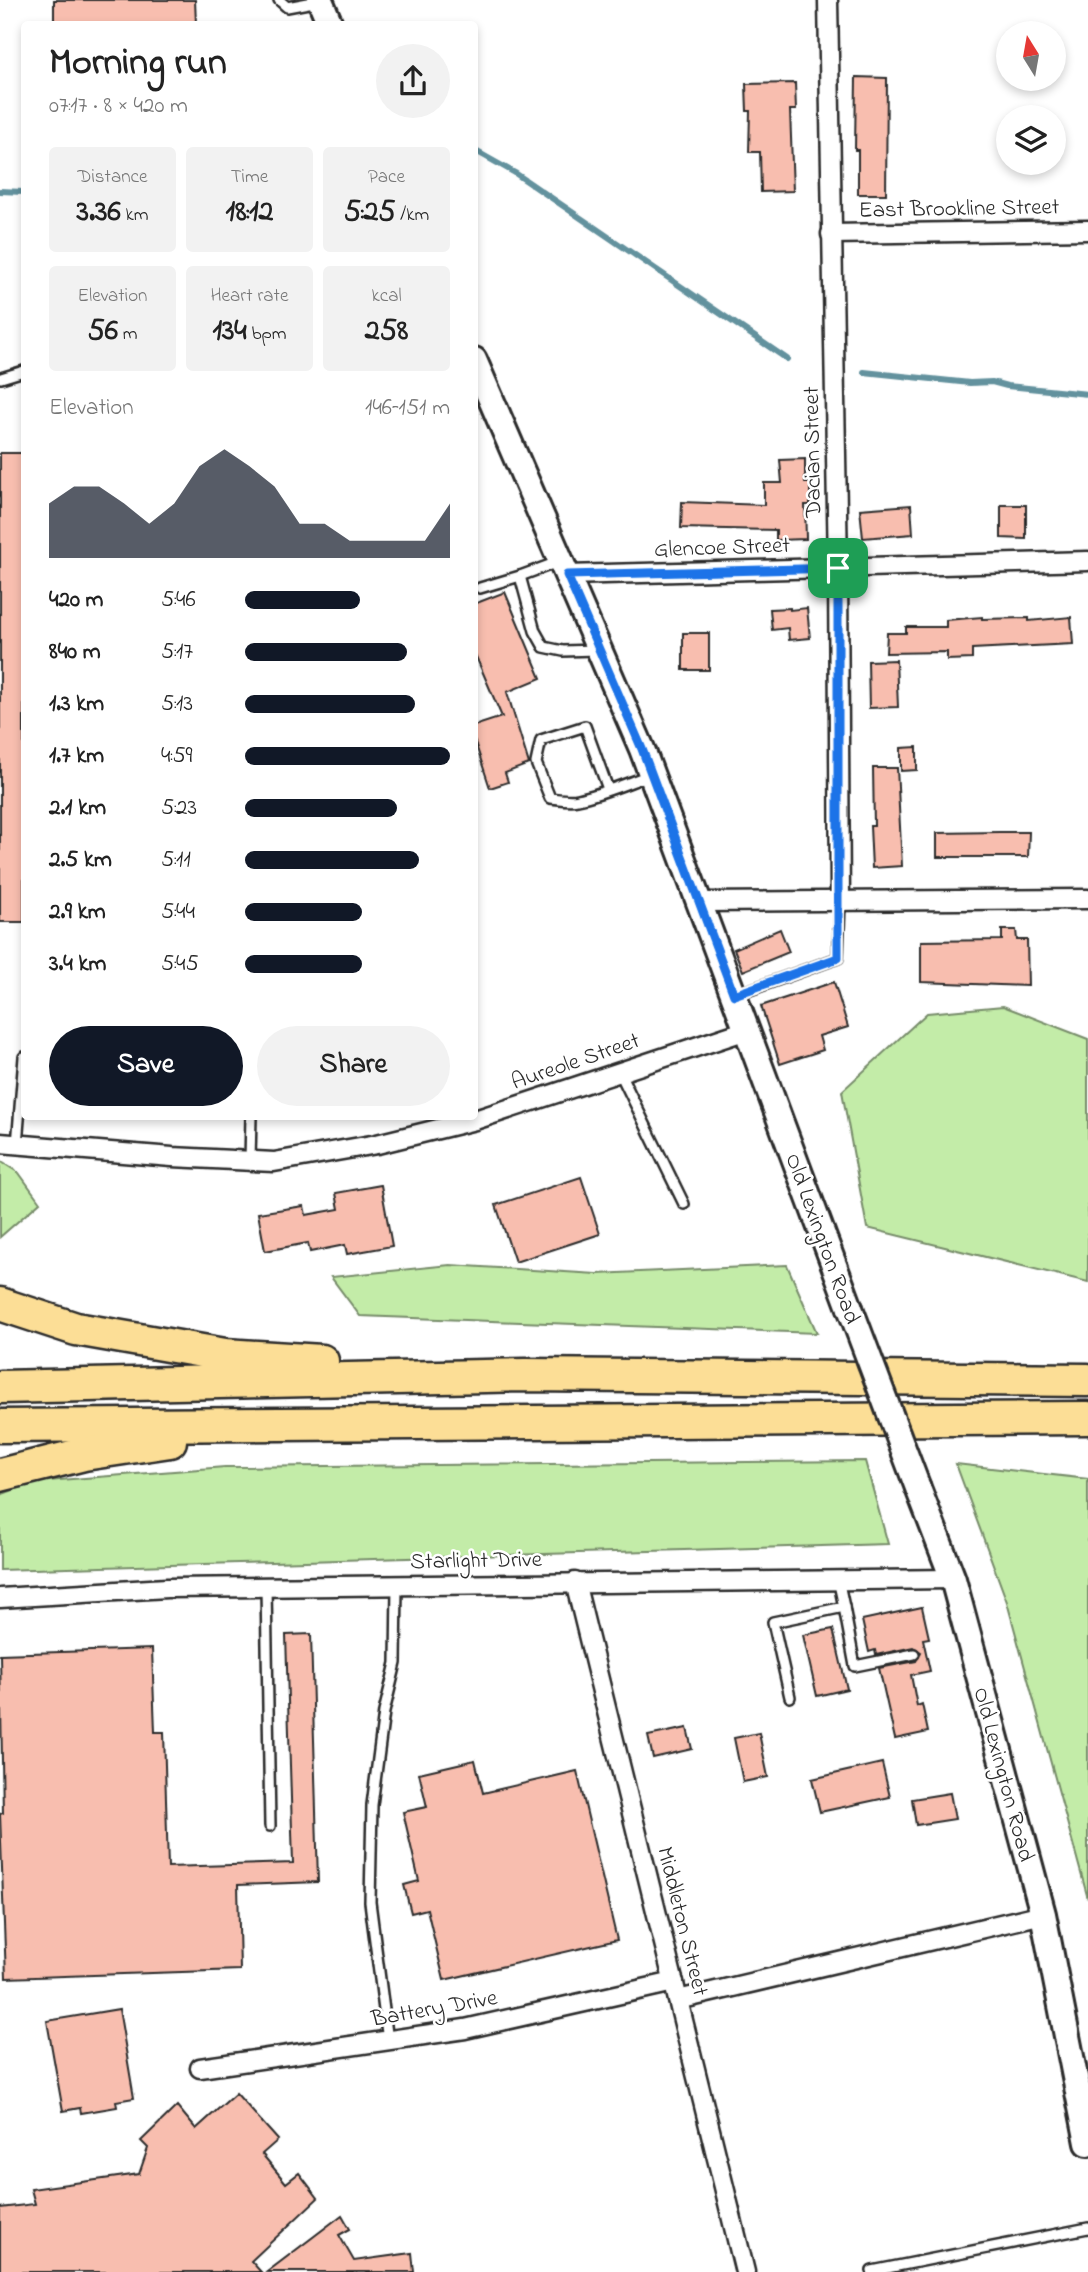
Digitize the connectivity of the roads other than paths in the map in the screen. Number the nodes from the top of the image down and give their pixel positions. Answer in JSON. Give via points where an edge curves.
{"nodes":[{"id":1,"x":279,"y":0,"type":"edge"},
{"id":2,"x":320,"y":0,"type":"edge"},
{"id":3,"x":828,"y":0,"type":"edge"},
{"id":4,"x":329,"y":21,"type":"edge"},
{"id":5,"x":1088,"y":230,"type":"edge"},
{"id":6,"x":831,"y":234,"type":"junction"},
{"id":7,"x":478,"y":371,"type":"edge"},
{"id":8,"x":21,"y":372,"type":"edge"},
{"id":9,"x":1,"y":378,"type":"edge"},
{"id":10,"x":1088,"y":561,"type":"edge"},
{"id":11,"x":564,"y":568,"type":"junction"},
{"id":12,"x":838,"y":568,"type":"junction"},
{"id":13,"x":520,"y":576,"type":"junction"},
{"id":14,"x":480,"y":588,"type":"dead end"},
{"id":15,"x":598,"y":649,"type":"junction"},
{"id":16,"x":651,"y":775,"type":"junction"},
{"id":17,"x":608,"y":789,"type":"junction"},
{"id":18,"x":1088,"y":899,"type":"edge"},
{"id":19,"x":699,"y":902,"type":"junction"},
{"id":20,"x":840,"y":903,"type":"junction"},
{"id":21,"x":734,"y":995,"type":"junction"},
{"id":22,"x":747,"y":1030,"type":"junction"},
{"id":23,"x":619,"y":1071,"type":"junction"},
{"id":24,"x":21,"y":1073,"type":"edge"},
{"id":25,"x":478,"y":1119,"type":"edge"},
{"id":26,"x":251,"y":1120,"type":"edge"},
{"id":27,"x":475,"y":1120,"type":"edge"},
{"id":28,"x":8,"y":1144,"type":"edge"},
{"id":29,"x":250,"y":1161,"type":"junction"},
{"id":30,"x":684,"y":1205,"type":"dead end"},
{"id":31,"x":0,"y":1304,"type":"edge"},
{"id":32,"x":526,"y":1375,"type":"junction"},
{"id":33,"x":1088,"y":1380,"type":"edge"},
{"id":34,"x":0,"y":1387,"type":"edge"},
{"id":35,"x":1088,"y":1418,"type":"edge"},
{"id":36,"x":272,"y":1425,"type":"junction"},
{"id":37,"x":0,"y":1426,"type":"edge"},
{"id":38,"x":0,"y":1475,"type":"edge"},
{"id":39,"x":838,"y":1579,"type":"junction"},
{"id":40,"x":953,"y":1579,"type":"junction"},
{"id":41,"x":575,"y":1582,"type":"junction"},
{"id":42,"x":397,"y":1585,"type":"junction"},
{"id":43,"x":266,"y":1587,"type":"junction"},
{"id":44,"x":0,"y":1598,"type":"edge"},
{"id":45,"x":844,"y":1607,"type":"junction"},
{"id":46,"x":914,"y":1654,"type":"dead end"},
{"id":47,"x":790,"y":1697,"type":"dead end"},
{"id":48,"x":270,"y":1826,"type":"dead end"},
{"id":49,"x":1043,"y":1914,"type":"junction"},
{"id":50,"x":674,"y":1982,"type":"junction"},
{"id":51,"x":678,"y":2000,"type":"junction"},
{"id":52,"x":388,"y":2041,"type":"junction"},
{"id":53,"x":200,"y":2068,"type":"dead end"},
{"id":54,"x":1085,"y":2106,"type":"edge"},
{"id":55,"x":1088,"y":2143,"type":"edge"},
{"id":56,"x":1088,"y":2228,"type":"edge"},
{"id":57,"x":872,"y":2271,"type":"edge"},
{"id":58,"x":746,"y":2272,"type":"edge"}],
"edges":[{"from":1,"to":2,"type":"lane","via":[[287,8]]},
{"from":2,"to":4,"type":"main road"},
{"from":3,"to":6,"type":"street","name":"Dacian Street"},
{"from":5,"to":6,"type":"street","name":"East Brookline Street"},
{"from":6,"to":12,"type":"street","name":"Dacian Street"},
{"from":7,"to":11,"type":"main road","name":"Old Lexington Road"},
{"from":8,"to":9,"type":"lane"},
{"from":10,"to":12,"type":"street","name":"Glencoe Street"},
{"from":11,"to":12,"type":"street","name":"Glencoe Street"},
{"from":11,"to":13,"type":"lane"},
{"from":11,"to":15,"type":"main road","name":"Old Lexington Road"},
{"from":12,"to":20,"type":"street","name":"Dacian Street"},
{"from":13,"to":14,"type":"lane"},
{"from":13,"to":15,"type":"lane","via":[[534,631],[544,647]]},
{"from":15,"to":16,"type":"main road","name":"Old Lexington Road"},
{"from":16,"to":17,"type":"lane"},
{"from":16,"to":19,"type":"main road","name":"Old Lexington Road"},
{"from":17,"to":17,"type":"lane","via":[[577,799],[550,798],[536,763],[541,740],[585,726]]},
{"from":18,"to":20,"type":"street"},
{"from":19,"to":20,"type":"street"},
{"from":19,"to":21,"type":"main road","name":"Old Lexington Road"},
{"from":20,"to":21,"type":"lane","via":[[838,958]]},
{"from":21,"to":22,"type":"main road","name":"Old Lexington Road"},
{"from":22,"to":23,"type":"street","name":"Aureole Street"},
{"from":22,"to":40,"type":"main road","name":"Old Lexington Road","bridge":true},
{"from":23,"to":25,"type":"street","name":"Aureole Street"},
{"from":23,"to":30,"type":"lane"},
{"from":24,"to":28,"type":"lane"},
{"from":26,"to":29,"type":"lane"},
{"from":27,"to":29,"type":"street","name":"Aureole Street","via":[[390,1141],[274,1162]]},
{"from":28,"to":29,"type":"street","name":"Aureole Street"},
{"from":31,"to":32,"type":"highway","via":[[76,1329],[225,1355]]},
{"from":32,"to":33,"type":"highway"},
{"from":32,"to":34,"type":"highway"},
{"from":35,"to":36,"type":"highway"},
{"from":36,"to":37,"type":"highway"},
{"from":36,"to":38,"type":"highway","via":[[84,1454]]},
{"from":39,"to":40,"type":"street","name":"Starlight Drive"},
{"from":39,"to":41,"type":"street","name":"Starlight Drive"},
{"from":39,"to":45,"type":"lane"},
{"from":40,"to":49,"type":"main road","name":"Old Lexington Road"},
{"from":41,"to":42,"type":"street","name":"Starlight Drive"},
{"from":41,"to":50,"type":"street","name":"Middleton Street"},
{"from":42,"to":43,"type":"street","name":"Starlight Drive"},
{"from":42,"to":52,"type":"lane","via":[[396,1663],[384,1712],[372,1805],[370,1902]]},
{"from":43,"to":44,"type":"street","name":"Starlight Drive"},
{"from":43,"to":48,"type":"lane"},
{"from":45,"to":46,"type":"lane","via":[[855,1666]]},
{"from":45,"to":47,"type":"lane","via":[[772,1622]]},
{"from":49,"to":51,"type":"street"},
{"from":49,"to":54,"type":"main road","name":"Old Lexington Road"},
{"from":50,"to":51,"type":"street","name":"Middleton Street"},
{"from":50,"to":52,"type":"street","name":"Battery Drive","via":[[465,2029]]},
{"from":51,"to":58,"type":"street","name":"Middleton Street"},
{"from":52,"to":53,"type":"street","name":"Battery Drive"},
{"from":54,"to":55,"type":"main road","name":"Old Lexington Road"},
{"from":56,"to":57,"type":"lane"}]}
